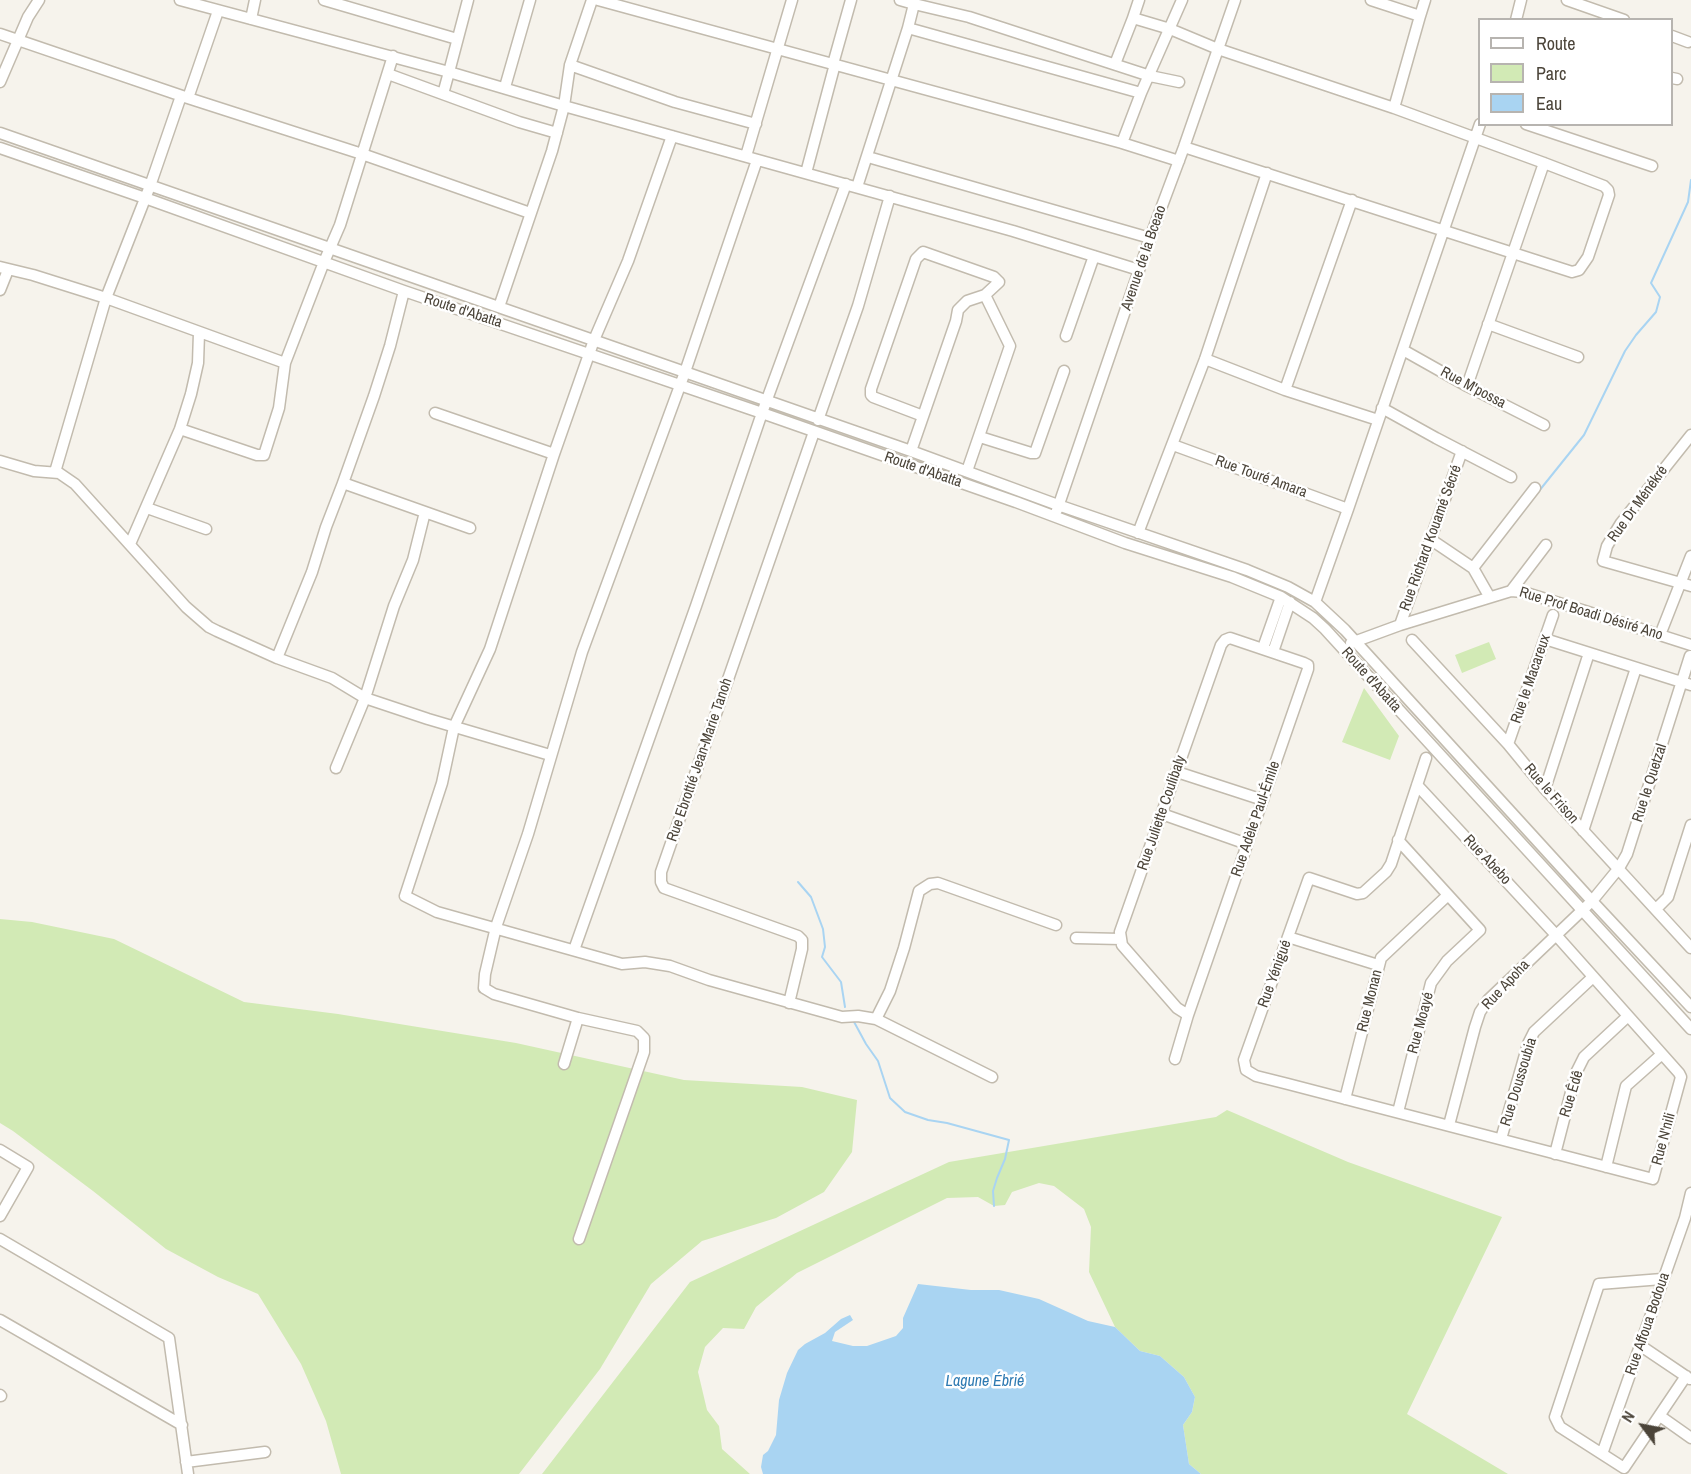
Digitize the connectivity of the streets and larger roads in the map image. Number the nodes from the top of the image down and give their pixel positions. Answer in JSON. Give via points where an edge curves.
{"nodes":[{"id":1,"x":39,"y":0,"type":"edge"},
{"id":2,"x":180,"y":0,"type":"edge"},
{"id":3,"x":255,"y":0,"type":"edge"},
{"id":4,"x":324,"y":0,"type":"edge"},
{"id":5,"x":468,"y":0,"type":"edge"},
{"id":6,"x":530,"y":0,"type":"edge"},
{"id":7,"x":592,"y":0,"type":"edge"},
{"id":8,"x":598,"y":0,"type":"edge"},
{"id":9,"x":792,"y":0,"type":"edge"},
{"id":10,"x":851,"y":0,"type":"edge"},
{"id":11,"x":900,"y":0,"type":"edge"},
{"id":12,"x":1139,"y":0,"type":"edge"},
{"id":13,"x":1182,"y":0,"type":"edge"},
{"id":14,"x":1235,"y":0,"type":"edge"},
{"id":15,"x":1371,"y":0,"type":"edge"},
{"id":16,"x":1425,"y":0,"type":"edge"},
{"id":17,"x":1521,"y":0,"type":"edge"},
{"id":18,"x":1567,"y":0,"type":"edge"},
{"id":19,"x":914,"y":4,"type":"junction"},
{"id":20,"x":218,"y":11,"type":"junction"},
{"id":21,"x":1420,"y":16,"type":"junction"},
{"id":22,"x":1133,"y":18,"type":"junction"},
{"id":23,"x":1516,"y":18,"type":"edge"},
{"id":24,"x":1618,"y":18,"type":"edge"},
{"id":25,"x":251,"y":19,"type":"junction"},
{"id":26,"x":908,"y":28,"type":"junction"},
{"id":27,"x":1170,"y":30,"type":"junction"},
{"id":28,"x":0,"y":34,"type":"edge"},
{"id":29,"x":1673,"y":37,"type":"edge"},
{"id":30,"x":457,"y":39,"type":"junction"},
{"id":31,"x":19,"y":40,"type":"junction"},
{"id":32,"x":1688,"y":42,"type":"dead end"},
{"id":33,"x":777,"y":49,"type":"junction"},
{"id":34,"x":1218,"y":49,"type":"junction"},
{"id":35,"x":393,"y":56,"type":"junction"},
{"id":36,"x":834,"y":64,"type":"junction"},
{"id":37,"x":1115,"y":64,"type":"junction"},
{"id":38,"x":570,"y":65,"type":"junction"},
{"id":39,"x":449,"y":72,"type":"junction"},
{"id":40,"x":388,"y":74,"type":"junction"},
{"id":41,"x":1150,"y":76,"type":"junction"},
{"id":42,"x":892,"y":80,"type":"junction"},
{"id":43,"x":0,"y":82,"type":"edge"},
{"id":44,"x":1179,"y":82,"type":"dead end"},
{"id":45,"x":505,"y":87,"type":"junction"},
{"id":46,"x":1141,"y":93,"type":"junction"},
{"id":47,"x":443,"y":94,"type":"junction"},
{"id":48,"x":185,"y":97,"type":"junction"},
{"id":49,"x":564,"y":106,"type":"junction"},
{"id":50,"x":1394,"y":108,"type":"junction"},
{"id":51,"x":756,"y":124,"type":"junction"},
{"id":52,"x":1478,"y":126,"type":"edge"},
{"id":53,"x":1537,"y":126,"type":"edge"},
{"id":54,"x":1560,"y":130,"type":"edge"},
{"id":55,"x":0,"y":133,"type":"edge"},
{"id":56,"x":557,"y":134,"type":"junction"},
{"id":57,"x":672,"y":136,"type":"junction"},
{"id":58,"x":1475,"y":137,"type":"junction"},
{"id":59,"x":1122,"y":143,"type":"junction"},
{"id":60,"x":1184,"y":147,"type":"junction"},
{"id":61,"x":0,"y":148,"type":"edge"},
{"id":62,"x":362,"y":154,"type":"junction"},
{"id":63,"x":868,"y":157,"type":"junction"},
{"id":64,"x":752,"y":158,"type":"junction"},
{"id":65,"x":1179,"y":161,"type":"junction"},
{"id":66,"x":1544,"y":163,"type":"junction"},
{"id":67,"x":1652,"y":166,"type":"dead end"},
{"id":68,"x":1267,"y":172,"type":"junction"},
{"id":69,"x":806,"y":173,"type":"junction"},
{"id":70,"x":150,"y":186,"type":"junction"},
{"id":71,"x":851,"y":186,"type":"junction"},
{"id":72,"x":890,"y":196,"type":"junction"},
{"id":73,"x":145,"y":198,"type":"junction"},
{"id":74,"x":1352,"y":200,"type":"junction"},
{"id":75,"x":530,"y":213,"type":"junction"},
{"id":76,"x":1442,"y":231,"type":"junction"},
{"id":77,"x":1150,"y":238,"type":"junction"},
{"id":78,"x":332,"y":248,"type":"junction"},
{"id":79,"x":1513,"y":255,"type":"junction"},
{"id":80,"x":1094,"y":256,"type":"junction"},
{"id":81,"x":324,"y":262,"type":"junction"},
{"id":82,"x":4,"y":268,"type":"edge"},
{"id":83,"x":1139,"y":270,"type":"junction"},
{"id":84,"x":0,"y":290,"type":"edge"},
{"id":85,"x":404,"y":291,"type":"junction"},
{"id":86,"x":985,"y":295,"type":"junction"},
{"id":87,"x":106,"y":298,"type":"junction"},
{"id":88,"x":499,"y":307,"type":"junction"},
{"id":89,"x":1488,"y":324,"type":"junction"},
{"id":90,"x":199,"y":333,"type":"junction"},
{"id":91,"x":1066,"y":336,"type":"dead end"},
{"id":92,"x":594,"y":340,"type":"junction"},
{"id":93,"x":1403,"y":350,"type":"junction"},
{"id":94,"x":589,"y":353,"type":"junction"},
{"id":95,"x":1578,"y":357,"type":"dead end"},
{"id":96,"x":1204,"y":359,"type":"junction"},
{"id":97,"x":285,"y":363,"type":"junction"},
{"id":98,"x":1064,"y":371,"type":"dead end"},
{"id":99,"x":685,"y":372,"type":"junction"},
{"id":100,"x":680,"y":385,"type":"junction"},
{"id":101,"x":1467,"y":386,"type":"junction"},
{"id":102,"x":1285,"y":390,"type":"junction"},
{"id":103,"x":766,"y":400,"type":"junction"},
{"id":104,"x":1382,"y":408,"type":"junction"},
{"id":105,"x":435,"y":413,"type":"dead end"},
{"id":106,"x":762,"y":413,"type":"junction"},
{"id":107,"x":923,"y":416,"type":"junction"},
{"id":108,"x":818,"y":420,"type":"junction"},
{"id":109,"x":1378,"y":420,"type":"junction"},
{"id":110,"x":1544,"y":425,"type":"dead end"},
{"id":111,"x":180,"y":429,"type":"junction"},
{"id":112,"x":814,"y":432,"type":"junction"},
{"id":113,"x":1691,"y":435,"type":"edge"},
{"id":114,"x":980,"y":437,"type":"junction"},
{"id":115,"x":1173,"y":445,"type":"junction"},
{"id":116,"x":910,"y":451,"type":"junction"},
{"id":117,"x":1462,"y":451,"type":"junction"},
{"id":118,"x":554,"y":454,"type":"junction"},
{"id":119,"x":0,"y":461,"type":"edge"},
{"id":120,"x":967,"y":471,"type":"junction"},
{"id":121,"x":55,"y":472,"type":"junction"},
{"id":122,"x":1511,"y":477,"type":"dead end"},
{"id":123,"x":343,"y":483,"type":"junction"},
{"id":124,"x":1535,"y":488,"type":"dead end"},
{"id":125,"x":147,"y":508,"type":"junction"},
{"id":126,"x":1348,"y":509,"type":"junction"},
{"id":127,"x":1056,"y":511,"type":"junction"},
{"id":128,"x":425,"y":512,"type":"junction"},
{"id":129,"x":470,"y":528,"type":"dead end"},
{"id":130,"x":206,"y":529,"type":"dead end"},
{"id":131,"x":1138,"y":533,"type":"junction"},
{"id":132,"x":1430,"y":539,"type":"junction"},
{"id":133,"x":130,"y":544,"type":"junction"},
{"id":134,"x":1546,"y":545,"type":"dead end"},
{"id":135,"x":1691,"y":556,"type":"edge"},
{"id":136,"x":1473,"y":568,"type":"junction"},
{"id":137,"x":1686,"y":585,"type":"edge"},
{"id":138,"x":1512,"y":591,"type":"junction"},
{"id":139,"x":1489,"y":596,"type":"junction"},
{"id":140,"x":1285,"y":599,"type":"junction"},
{"id":141,"x":1315,"y":602,"type":"junction"},
{"id":142,"x":1553,"y":615,"type":"dead end"},
{"id":143,"x":1400,"y":625,"type":"junction"},
{"id":144,"x":1660,"y":635,"type":"junction"},
{"id":145,"x":1545,"y":639,"type":"junction"},
{"id":146,"x":1354,"y":640,"type":"junction"},
{"id":147,"x":1412,"y":640,"type":"dead end"},
{"id":148,"x":1691,"y":645,"type":"edge"},
{"id":149,"x":1268,"y":650,"type":"junction"},
{"id":150,"x":1344,"y":650,"type":"junction"},
{"id":151,"x":1589,"y":653,"type":"junction"},
{"id":152,"x":1690,"y":656,"type":"edge"},
{"id":153,"x":277,"y":658,"type":"junction"},
{"id":154,"x":1636,"y":668,"type":"junction"},
{"id":155,"x":1686,"y":683,"type":"edge"},
{"id":156,"x":365,"y":698,"type":"junction"},
{"id":157,"x":454,"y":727,"type":"junction"},
{"id":158,"x":1508,"y":744,"type":"junction"},
{"id":159,"x":550,"y":755,"type":"junction"},
{"id":160,"x":1426,"y":758,"type":"dead end"},
{"id":161,"x":336,"y":768,"type":"dead end"},
{"id":162,"x":1177,"y":772,"type":"junction"},
{"id":163,"x":1417,"y":785,"type":"junction"},
{"id":164,"x":1545,"y":789,"type":"junction"},
{"id":165,"x":1263,"y":800,"type":"junction"},
{"id":166,"x":1162,"y":814,"type":"junction"},
{"id":167,"x":1691,"y":825,"type":"edge"},
{"id":168,"x":1583,"y":831,"type":"junction"},
{"id":169,"x":1398,"y":840,"type":"junction"},
{"id":170,"x":1247,"y":844,"type":"junction"},
{"id":171,"x":1619,"y":868,"type":"junction"},
{"id":172,"x":1448,"y":895,"type":"junction"},
{"id":173,"x":1592,"y":901,"type":"junction"},
{"id":174,"x":1583,"y":909,"type":"junction"},
{"id":175,"x":1656,"y":909,"type":"junction"},
{"id":176,"x":1056,"y":925,"type":"dead end"},
{"id":177,"x":496,"y":927,"type":"junction"},
{"id":178,"x":1556,"y":935,"type":"junction"},
{"id":179,"x":1288,"y":937,"type":"junction"},
{"id":180,"x":1076,"y":938,"type":"dead end"},
{"id":181,"x":1121,"y":939,"type":"junction"},
{"id":182,"x":1691,"y":948,"type":"edge"},
{"id":183,"x":574,"y":950,"type":"junction"},
{"id":184,"x":1378,"y":966,"type":"junction"},
{"id":185,"x":1593,"y":977,"type":"junction"},
{"id":186,"x":789,"y":1003,"type":"junction"},
{"id":187,"x":1691,"y":1007,"type":"edge"},
{"id":188,"x":1188,"y":1015,"type":"junction"},
{"id":189,"x":1628,"y":1016,"type":"junction"},
{"id":190,"x":578,"y":1018,"type":"junction"},
{"id":191,"x":876,"y":1019,"type":"junction"},
{"id":192,"x":1691,"y":1029,"type":"edge"},
{"id":193,"x":1662,"y":1054,"type":"junction"},
{"id":194,"x":1175,"y":1059,"type":"dead end"},
{"id":195,"x":564,"y":1064,"type":"dead end"},
{"id":196,"x":992,"y":1077,"type":"dead end"},
{"id":197,"x":1345,"y":1099,"type":"junction"},
{"id":198,"x":1398,"y":1112,"type":"junction"},
{"id":199,"x":1449,"y":1125,"type":"junction"},
{"id":200,"x":1501,"y":1139,"type":"junction"},
{"id":201,"x":0,"y":1150,"type":"edge"},
{"id":202,"x":1555,"y":1154,"type":"junction"},
{"id":203,"x":1606,"y":1167,"type":"junction"},
{"id":204,"x":1691,"y":1193,"type":"edge"},
{"id":205,"x":0,"y":1216,"type":"edge"},
{"id":206,"x":0,"y":1239,"type":"edge"},
{"id":207,"x":579,"y":1239,"type":"dead end"},
{"id":208,"x":1662,"y":1279,"type":"junction"},
{"id":209,"x":0,"y":1320,"type":"edge"},
{"id":210,"x":1641,"y":1346,"type":"junction"},
{"id":211,"x":1689,"y":1378,"type":"edge"},
{"id":212,"x":1659,"y":1416,"type":"junction"},
{"id":213,"x":182,"y":1425,"type":"junction"},
{"id":214,"x":1691,"y":1438,"type":"edge"},
{"id":215,"x":265,"y":1452,"type":"dead end"},
{"id":216,"x":1602,"y":1454,"type":"junction"},
{"id":217,"x":186,"y":1462,"type":"junction"},
{"id":218,"x":188,"y":1474,"type":"edge"}],
"edges":[{"from":1,"to":31,"type":"street"},
{"from":2,"to":20,"type":"street"},
{"from":3,"to":25,"type":"street"},
{"from":4,"to":30,"type":"street"},
{"from":5,"to":30,"type":"street"},
{"from":6,"to":45,"type":"street"},
{"from":7,"to":38,"type":"street"},
{"from":8,"to":33,"type":"street"},
{"from":9,"to":33,"type":"street"},
{"from":10,"to":36,"type":"street"},
{"from":11,"to":19,"type":"street"},
{"from":12,"to":22,"type":"street"},
{"from":13,"to":27,"type":"street"},
{"from":14,"to":34,"type":"street","name":"Avenue de la Bceao"},
{"from":15,"to":21,"type":"street"},
{"from":16,"to":21,"type":"street"},
{"from":17,"to":23,"type":"street"},
{"from":18,"to":24,"type":"street"},
{"from":19,"to":26,"type":"street"},
{"from":19,"to":37,"type":"street","via":[[969,17]]},
{"from":20,"to":25,"type":"street"},
{"from":20,"to":48,"type":"street"},
{"from":21,"to":50,"type":"street"},
{"from":22,"to":27,"type":"street"},
{"from":22,"to":37,"type":"street"},
{"from":25,"to":35,"type":"street"},
{"from":26,"to":42,"type":"street"},
{"from":26,"to":46,"type":"street"},
{"from":27,"to":34,"type":"street"},
{"from":27,"to":41,"type":"street"},
{"from":28,"to":31,"type":"street"},
{"from":29,"to":32,"type":"street"},
{"from":30,"to":39,"type":"street"},
{"from":31,"to":43,"type":"street"},
{"from":31,"to":48,"type":"street"},
{"from":33,"to":36,"type":"street"},
{"from":33,"to":51,"type":"street"},
{"from":34,"to":50,"type":"street"},
{"from":34,"to":60,"type":"street","name":"Avenue de la Bceao"},
{"from":35,"to":39,"type":"street"},
{"from":35,"to":40,"type":"street"},
{"from":36,"to":42,"type":"street"},
{"from":36,"to":69,"type":"street"},
{"from":37,"to":41,"type":"street"},
{"from":38,"to":49,"type":"street"},
{"from":38,"to":51,"type":"street","via":[[675,102]]},
{"from":39,"to":45,"type":"street"},
{"from":39,"to":47,"type":"street"},
{"from":40,"to":47,"type":"street"},
{"from":40,"to":62,"type":"street"},
{"from":41,"to":44,"type":"street"},
{"from":41,"to":46,"type":"street"},
{"from":42,"to":59,"type":"street"},
{"from":42,"to":63,"type":"street"},
{"from":45,"to":49,"type":"street"},
{"from":46,"to":59,"type":"street"},
{"from":47,"to":56,"type":"street"},
{"from":48,"to":62,"type":"street"},
{"from":48,"to":70,"type":"street"},
{"from":49,"to":56,"type":"street"},
{"from":49,"to":57,"type":"street"},
{"from":50,"to":58,"type":"street"},
{"from":51,"to":64,"type":"street"},
{"from":52,"to":58,"type":"street"},
{"from":53,"to":54,"type":"street"},
{"from":54,"to":67,"type":"street"},
{"from":55,"to":70,"type":"street","name":"Route d'Abatta"},
{"from":56,"to":75,"type":"street"},
{"from":57,"to":64,"type":"street"},
{"from":57,"to":92,"type":"street","via":[[628,261]]},
{"from":58,"to":66,"type":"street"},
{"from":58,"to":76,"type":"street"},
{"from":59,"to":65,"type":"street"},
{"from":60,"to":65,"type":"street","name":"Avenue de la Bceao"},
{"from":60,"to":68,"type":"street"},
{"from":61,"to":73,"type":"street","name":"Route d'Abatta"},
{"from":62,"to":75,"type":"street"},
{"from":62,"to":78,"type":"street"},
{"from":63,"to":71,"type":"street"},
{"from":63,"to":77,"type":"street"},
{"from":64,"to":69,"type":"street"},
{"from":64,"to":99,"type":"street"},
{"from":65,"to":77,"type":"street","name":"Avenue de la Bceao"},
{"from":66,"to":79,"type":"street"},
{"from":66,"to":79,"type":"street","via":[[1604,186],[1609,195],[1579,270],[1572,272]]},
{"from":68,"to":74,"type":"street"},
{"from":68,"to":96,"type":"street"},
{"from":69,"to":71,"type":"street"},
{"from":70,"to":73,"type":"street"},
{"from":70,"to":78,"type":"street","name":"Route d'Abatta"},
{"from":71,"to":72,"type":"street"},
{"from":71,"to":103,"type":"street"},
{"from":72,"to":80,"type":"street"},
{"from":72,"to":108,"type":"street","via":[[858,306]]},
{"from":73,"to":81,"type":"street","name":"Route d'Abatta"},
{"from":73,"to":87,"type":"street"},
{"from":74,"to":76,"type":"street"},
{"from":74,"to":102,"type":"street"},
{"from":75,"to":88,"type":"street"},
{"from":76,"to":79,"type":"street"},
{"from":76,"to":93,"type":"street"},
{"from":77,"to":83,"type":"street","name":"Avenue de la Bceao"},
{"from":78,"to":81,"type":"street"},
{"from":78,"to":88,"type":"street","name":"Route d'Abatta"},
{"from":79,"to":89,"type":"street"},
{"from":80,"to":83,"type":"street"},
{"from":80,"to":91,"type":"street"},
{"from":81,"to":85,"type":"street","name":"Route d'Abatta"},
{"from":81,"to":97,"type":"street"},
{"from":82,"to":84,"type":"street"},
{"from":82,"to":87,"type":"street"},
{"from":83,"to":127,"type":"street","name":"Avenue de la Bceao"},
{"from":85,"to":94,"type":"street","name":"Route d'Abatta"},
{"from":85,"to":123,"type":"street","via":[[390,346]]},
{"from":86,"to":107,"type":"street","via":[[967,301],[958,310]]},
{"from":86,"to":107,"type":"street","via":[[999,284],[996,278],[923,252],[916,259],[871,395]]},
{"from":86,"to":114,"type":"street","via":[[1010,346]]},
{"from":87,"to":90,"type":"street"},
{"from":87,"to":121,"type":"street"},
{"from":88,"to":92,"type":"street","name":"Route d'Abatta"},
{"from":89,"to":95,"type":"street"},
{"from":89,"to":101,"type":"street"},
{"from":90,"to":97,"type":"street"},
{"from":90,"to":111,"type":"street","via":[[197,372]]},
{"from":92,"to":94,"type":"street"},
{"from":92,"to":99,"type":"street","name":"Route d'Abatta"},
{"from":93,"to":101,"type":"street","name":"Rue M'possa"},
{"from":93,"to":104,"type":"street"},
{"from":94,"to":100,"type":"street","name":"Route d'Abatta"},
{"from":94,"to":118,"type":"street"},
{"from":96,"to":102,"type":"street"},
{"from":96,"to":115,"type":"street"},
{"from":97,"to":111,"type":"street","via":[[279,408],[264,455]]},
{"from":98,"to":114,"type":"street","via":[[1035,453]]},
{"from":99,"to":100,"type":"street"},
{"from":99,"to":103,"type":"street","name":"Route d'Abatta"},
{"from":100,"to":106,"type":"street","name":"Route d'Abatta"},
{"from":100,"to":159,"type":"street","via":[[582,652]]},
{"from":101,"to":110,"type":"street","name":"Rue M'possa"},
{"from":102,"to":109,"type":"street"},
{"from":103,"to":106,"type":"street"},
{"from":103,"to":108,"type":"street","name":"Route d'Abatta"},
{"from":104,"to":109,"type":"street"},
{"from":104,"to":117,"type":"street"},
{"from":105,"to":118,"type":"street"},
{"from":106,"to":112,"type":"street","name":"Route d'Abatta"},
{"from":106,"to":183,"type":"street"},
{"from":107,"to":116,"type":"street"},
{"from":108,"to":116,"type":"street","name":"Route d'Abatta"},
{"from":109,"to":126,"type":"street"},
{"from":111,"to":125,"type":"street"},
{"from":112,"to":127,"type":"street","name":"Route d'Abatta"},
{"from":112,"to":186,"type":"street","name":"Rue Ebrottié Jean-Marie Tanoh","via":[[661,872],[664,888],[798,936],[802,949]]},
{"from":113,"to":137,"type":"street","name":"Rue Dr Ménékré","via":[[1621,523],[1603,561]]},
{"from":114,"to":120,"type":"street"},
{"from":115,"to":126,"type":"street","name":"Rue Touré Amara"},
{"from":115,"to":131,"type":"street"},
{"from":116,"to":120,"type":"street","name":"Route d'Abatta"},
{"from":117,"to":122,"type":"street"},
{"from":117,"to":132,"type":"street","name":"Rue Richard Kouamé Sécré"},
{"from":118,"to":157,"type":"street","via":[[490,649]]},
{"from":119,"to":121,"type":"street","via":[[34,471]]},
{"from":120,"to":127,"type":"street","name":"Route d'Abatta"},
{"from":121,"to":133,"type":"street","via":[[75,484]]},
{"from":123,"to":128,"type":"street"},
{"from":123,"to":153,"type":"street"},
{"from":124,"to":136,"type":"street"},
{"from":125,"to":130,"type":"street"},
{"from":125,"to":133,"type":"street"},
{"from":126,"to":141,"type":"street"},
{"from":127,"to":131,"type":"street","name":"Route d'Abatta"},
{"from":127,"to":140,"type":"street","name":"Route d'Abatta","via":[[1125,543],[1232,577]]},
{"from":128,"to":129,"type":"street"},
{"from":128,"to":156,"type":"street","via":[[413,560]]},
{"from":131,"to":141,"type":"street","name":"Route d'Abatta","via":[[1246,570]]},
{"from":132,"to":136,"type":"street"},
{"from":132,"to":143,"type":"street","name":"Rue Richard Kouamé Sécré"},
{"from":133,"to":153,"type":"street","via":[[209,627]]},
{"from":134,"to":138,"type":"street"},
{"from":135,"to":137,"type":"street"},
{"from":136,"to":139,"type":"street"},
{"from":137,"to":144,"type":"street"},
{"from":138,"to":139,"type":"street","name":"Rue Prof Boadi Désiré Ano"},
{"from":138,"to":144,"type":"street","name":"Rue Prof Boadi Désiré Ano"},
{"from":139,"to":143,"type":"street","name":"Rue Prof Boadi Désiré Ano"},
{"from":140,"to":149,"type":"street"},
{"from":140,"to":150,"type":"street","name":"Route d'Abatta","via":[[1313,618]]},
{"from":141,"to":146,"type":"street","name":"Route d'Abatta"},
{"from":142,"to":145,"type":"street","name":"Rue le Macareux"},
{"from":143,"to":146,"type":"street","name":"Rue Prof Boadi Désiré Ano"},
{"from":144,"to":148,"type":"street","name":"Rue Prof Boadi Désiré Ano"},
{"from":145,"to":151,"type":"street"},
{"from":145,"to":158,"type":"street","name":"Rue le Macareux"},
{"from":146,"to":150,"type":"street"},
{"from":146,"to":173,"type":"street","name":"Route d'Abatta"},
{"from":147,"to":158,"type":"street","name":"Rue le Frison"},
{"from":149,"to":162,"type":"street","name":"Rue Juliette Coulibaly","via":[[1230,638],[1225,640]]},
{"from":149,"to":165,"type":"street","name":"Rue Adèle Paul-Émile","via":[[1304,663],[1308,669]]},
{"from":150,"to":174,"type":"street","name":"Route d'Abatta"},
{"from":151,"to":154,"type":"street"},
{"from":151,"to":164,"type":"street"},
{"from":152,"to":155,"type":"street","name":"Rue le Quetzal"},
{"from":153,"to":156,"type":"street","via":[[332,678]]},
{"from":154,"to":155,"type":"street"},
{"from":154,"to":168,"type":"street"},
{"from":155,"to":171,"type":"street","name":"Rue le Quetzal"},
{"from":156,"to":157,"type":"street"},
{"from":156,"to":161,"type":"street"},
{"from":157,"to":159,"type":"street"},
{"from":157,"to":177,"type":"street","via":[[442,783],[405,896],[437,912]]},
{"from":158,"to":164,"type":"street","name":"Rue le Frison"},
{"from":159,"to":177,"type":"street"},
{"from":160,"to":163,"type":"street","name":"Rue Yénigué"},
{"from":162,"to":165,"type":"street"},
{"from":162,"to":166,"type":"street","name":"Rue Juliette Coulibaly"},
{"from":163,"to":169,"type":"street","name":"Rue Yénigué"},
{"from":163,"to":178,"type":"street","name":"Rue Abebo"},
{"from":164,"to":168,"type":"street","name":"Rue le Frison"},
{"from":165,"to":170,"type":"street","name":"Rue Adèle Paul-Émile"},
{"from":166,"to":170,"type":"street"},
{"from":166,"to":181,"type":"street","name":"Rue Juliette Coulibaly","via":[[1120,932]]},
{"from":167,"to":175,"type":"street","via":[[1668,897]]},
{"from":168,"to":171,"type":"street","name":"Rue le Frison"},
{"from":169,"to":172,"type":"street","name":"Rue Moayé"},
{"from":169,"to":179,"type":"street","name":"Rue Yénigué","via":[[1386,872],[1363,893],[1309,878]]},
{"from":170,"to":188,"type":"street","name":"Rue Adèle Paul-Émile"},
{"from":171,"to":173,"type":"street","name":"Rue le Quetzal"},
{"from":171,"to":175,"type":"street","name":"Rue le Frison"},
{"from":172,"to":184,"type":"street","name":"Rue Monan","via":[[1387,951]]},
{"from":172,"to":198,"type":"street","name":"Rue Moayé","via":[[1480,930],[1447,961],[1431,983]]},
{"from":173,"to":174,"type":"street","name":"Rue Apoha"},
{"from":173,"to":187,"type":"street","name":"Route d'Abatta"},
{"from":174,"to":178,"type":"street","name":"Rue Apoha"},
{"from":174,"to":192,"type":"street","name":"Route d'Abatta"},
{"from":175,"to":182,"type":"street","name":"Rue le Frison"},
{"from":176,"to":191,"type":"street","via":[[938,883],[924,887],[919,891],[890,991]]},
{"from":177,"to":183,"type":"street"},
{"from":177,"to":190,"type":"street","via":[[484,988]]},
{"from":178,"to":185,"type":"street","name":"Rue N'nili"},
{"from":178,"to":199,"type":"street","name":"Rue Apoha","via":[[1503,983],[1480,1012]]},
{"from":179,"to":184,"type":"street"},
{"from":179,"to":197,"type":"street","name":"Rue Yénigué","via":[[1244,1060],[1246,1070]]},
{"from":180,"to":181,"type":"street"},
{"from":181,"to":188,"type":"street","via":[[1122,945],[1177,1008]]},
{"from":183,"to":186,"type":"street","via":[[622,964],[670,966]]},
{"from":184,"to":197,"type":"street","name":"Rue Monan"},
{"from":185,"to":189,"type":"street","name":"Rue N'nili"},
{"from":185,"to":200,"type":"street","name":"Rue Doussoubia","via":[[1534,1032]]},
{"from":186,"to":191,"type":"street","via":[[842,1017]]},
{"from":188,"to":194,"type":"street","name":"Rue Adèle Paul-Émile"},
{"from":189,"to":193,"type":"street","name":"Rue N'nili"},
{"from":189,"to":202,"type":"street","name":"Rue Êdê","via":[[1584,1057],[1576,1073]]},
{"from":190,"to":195,"type":"street"},
{"from":190,"to":207,"type":"street","via":[[637,1031],[644,1038],[644,1052]]},
{"from":191,"to":196,"type":"street"},
{"from":193,"to":203,"type":"street","via":[[1626,1086]]},
{"from":193,"to":203,"type":"street","name":"Rue N'nili","via":[[1681,1077],[1653,1179]]},
{"from":197,"to":198,"type":"street","name":"Rue Yénigué"},
{"from":198,"to":199,"type":"street","name":"Rue Yénigué"},
{"from":199,"to":200,"type":"street","name":"Rue N'nili"},
{"from":200,"to":202,"type":"street","name":"Rue N'nili"},
{"from":201,"to":205,"type":"street","via":[[28,1167]]},
{"from":202,"to":203,"type":"street","name":"Rue N'nili"},
{"from":204,"to":208,"type":"street","name":"Rue Affoua Bodoua"},
{"from":206,"to":213,"type":"street","via":[[169,1338]]},
{"from":208,"to":210,"type":"street","name":"Rue Affoua Bodoua"},
{"from":208,"to":216,"type":"street","via":[[1599,1284],[1555,1417],[1560,1427]]},
{"from":209,"to":213,"type":"street"},
{"from":210,"to":211,"type":"street"},
{"from":210,"to":216,"type":"street","name":"Rue Affoua Bodoua"},
{"from":211,"to":212,"type":"street"},
{"from":212,"to":214,"type":"street"},
{"from":212,"to":216,"type":"street","via":[[1624,1468]]},
{"from":213,"to":217,"type":"street"},
{"from":215,"to":217,"type":"street"},
{"from":217,"to":218,"type":"street"}]}
